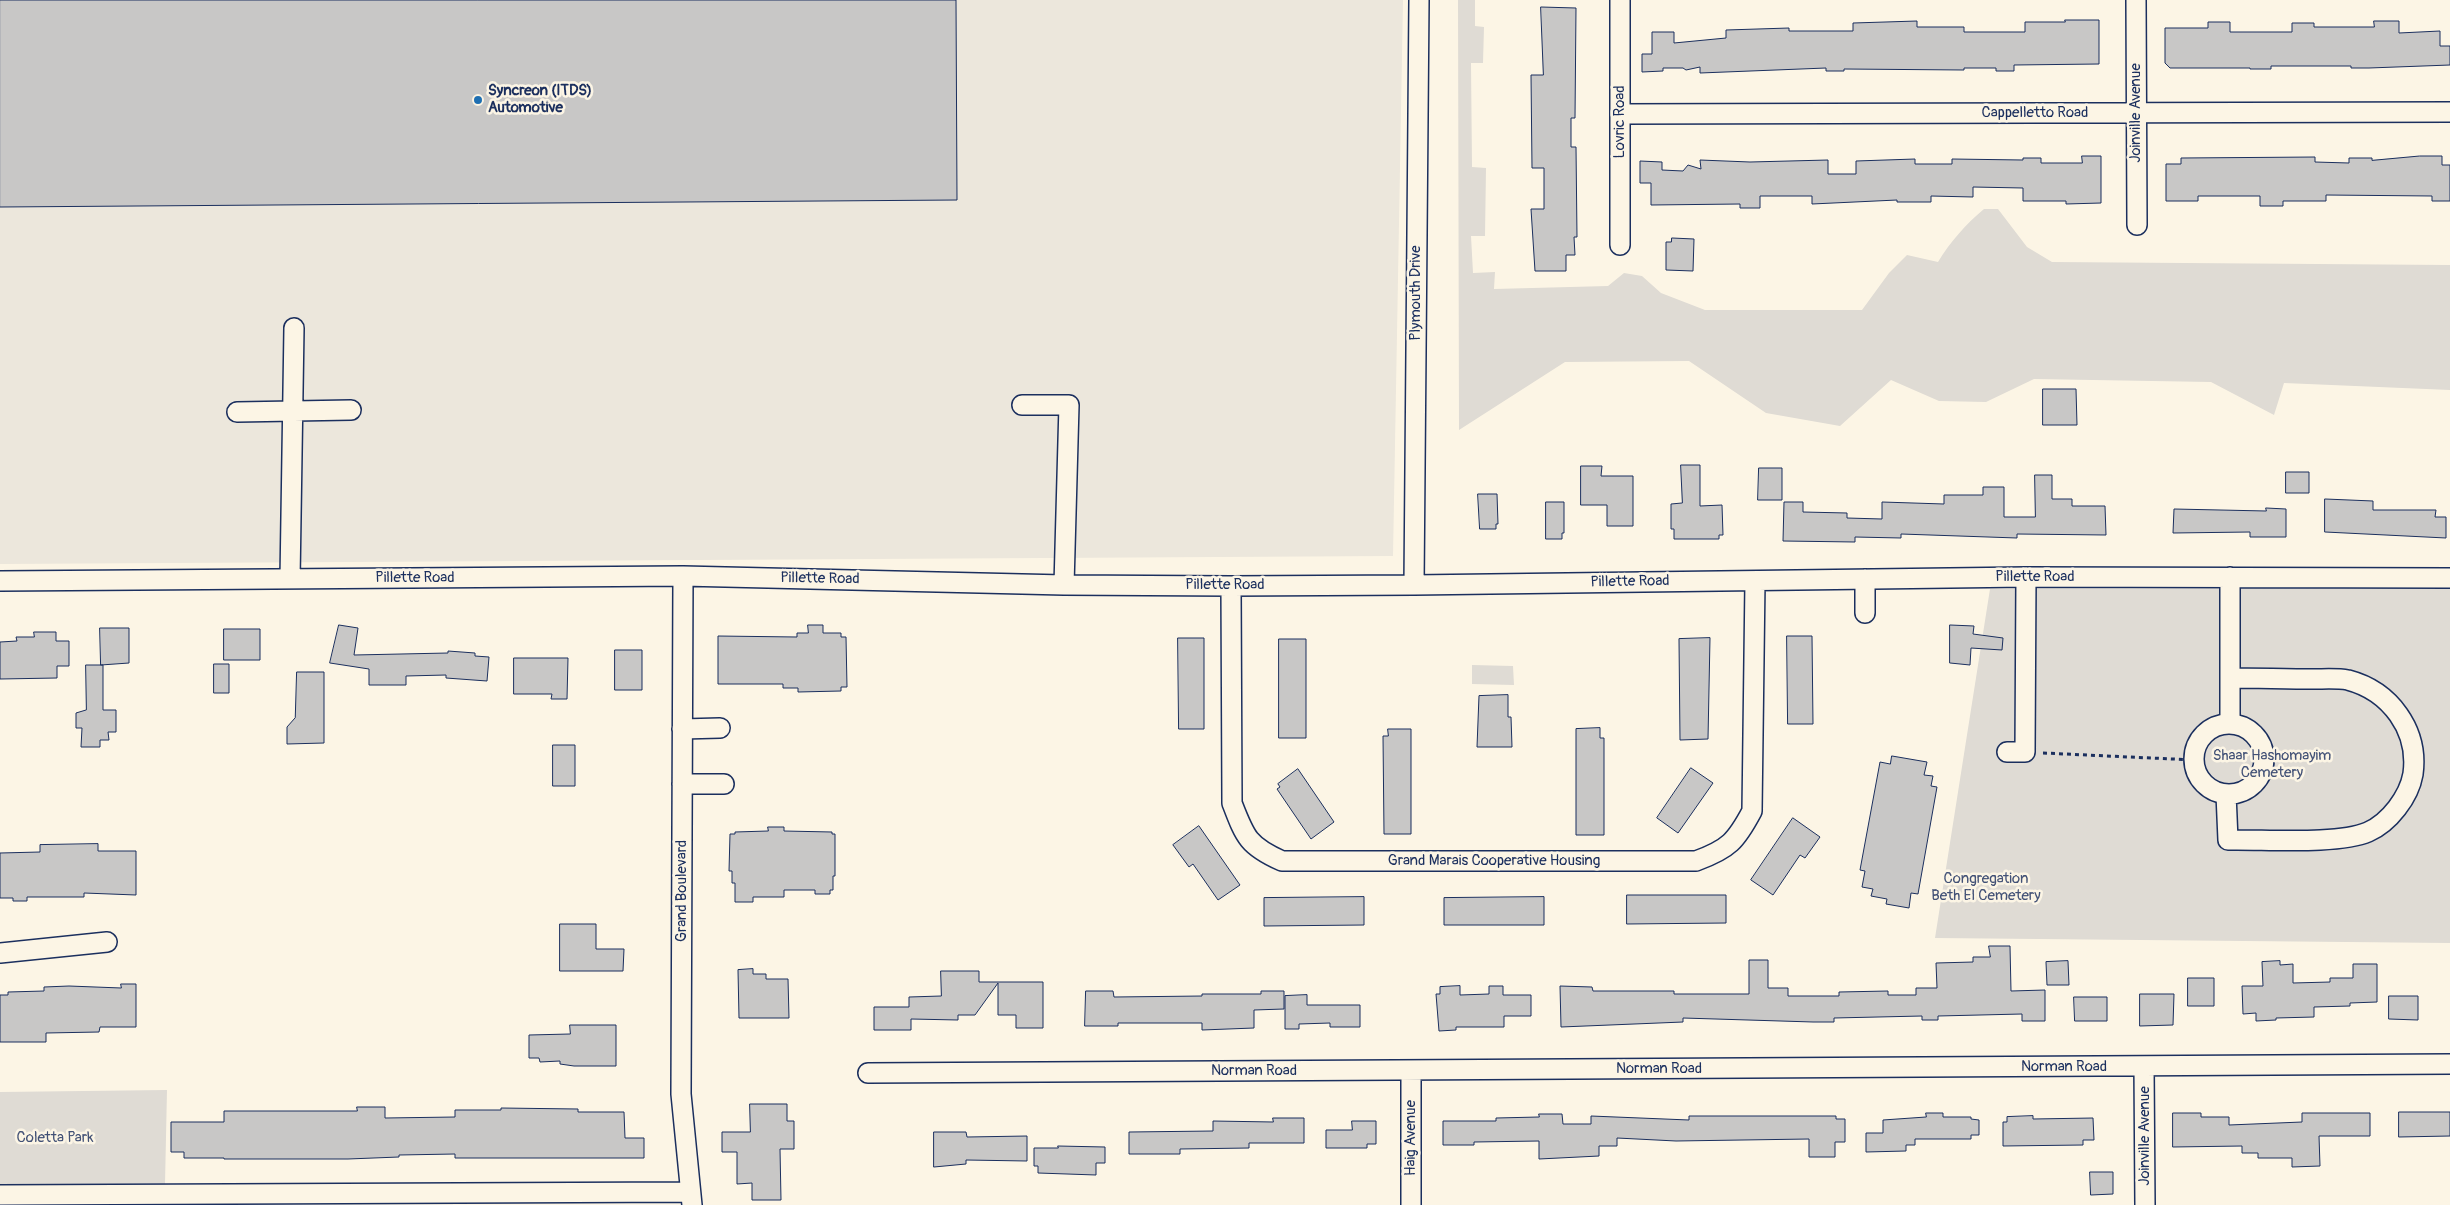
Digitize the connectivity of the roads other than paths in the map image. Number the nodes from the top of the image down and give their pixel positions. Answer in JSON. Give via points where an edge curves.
{"nodes":[{"id":1,"x":1419,"y":0,"type":"edge"},
{"id":2,"x":1620,"y":0,"type":"edge"},
{"id":3,"x":2136,"y":0,"type":"edge"},
{"id":4,"x":2136,"y":112,"type":"junction"},
{"id":5,"x":2450,"y":112,"type":"edge"},
{"id":6,"x":1620,"y":114,"type":"junction"},
{"id":7,"x":2137,"y":225,"type":"dead end"},
{"id":8,"x":1620,"y":245,"type":"dead end"},
{"id":9,"x":294,"y":328,"type":"dead end"},
{"id":10,"x":1022,"y":405,"type":"dead end"},
{"id":11,"x":351,"y":410,"type":"dead end"},
{"id":12,"x":292,"y":411,"type":"junction"},
{"id":13,"x":237,"y":412,"type":"dead end"},
{"id":14,"x":683,"y":576,"type":"junction"},
{"id":15,"x":2026,"y":577,"type":"junction"},
{"id":16,"x":2230,"y":577,"type":"junction"},
{"id":17,"x":2450,"y":578,"type":"edge"},
{"id":18,"x":290,"y":579,"type":"junction"},
{"id":19,"x":1865,"y":579,"type":"junction"},
{"id":20,"x":0,"y":581,"type":"edge"},
{"id":21,"x":1755,"y":581,"type":"junction"},
{"id":22,"x":1064,"y":585,"type":"junction"},
{"id":23,"x":1414,"y":585,"type":"junction"},
{"id":24,"x":1231,"y":586,"type":"junction"},
{"id":25,"x":1865,"y":613,"type":"dead end"},
{"id":26,"x":2230,"y":678,"type":"junction"},
{"id":27,"x":2230,"y":724,"type":"junction"},
{"id":28,"x":720,"y":728,"type":"dead end"},
{"id":29,"x":682,"y":729,"type":"junction"},
{"id":30,"x":2016,"y":752,"type":"road end"},
{"id":31,"x":682,"y":784,"type":"junction"},
{"id":32,"x":724,"y":784,"type":"dead end"},
{"id":33,"x":2226,"y":794,"type":"junction"},
{"id":34,"x":107,"y":942,"type":"dead end"},
{"id":35,"x":0,"y":953,"type":"edge"},
{"id":36,"x":2450,"y":1064,"type":"edge"},
{"id":37,"x":2144,"y":1066,"type":"junction"},
{"id":38,"x":1410,"y":1070,"type":"junction"},
{"id":39,"x":868,"y":1074,"type":"dead end"},
{"id":40,"x":0,"y":1195,"type":"edge"},
{"id":41,"x":691,"y":1198,"type":"edge"},
{"id":42,"x":1411,"y":1205,"type":"edge"},
{"id":43,"x":2145,"y":1205,"type":"edge"}],
"edges":[{"from":1,"to":23,"type":"street","name":"Plymouth Drive"},
{"from":2,"to":6,"type":"street","name":"Lovric Road"},
{"from":3,"to":4,"type":"street","name":"Joinville Avenue"},
{"from":4,"to":5,"type":"street","name":"Cappelletto Road"},
{"from":4,"to":6,"type":"street","name":"Cappelletto Road"},
{"from":4,"to":7,"type":"street","name":"Joinville Avenue"},
{"from":6,"to":8,"type":"street","name":"Lovric Road"},
{"from":9,"to":12,"type":"street"},
{"from":10,"to":22,"type":"street","via":[[1069,405]]},
{"from":11,"to":12,"type":"street"},
{"from":12,"to":13,"type":"street"},
{"from":12,"to":18,"type":"street"},
{"from":14,"to":18,"type":"street","name":"Pillette Road"},
{"from":14,"to":22,"type":"street","name":"Pillette Road"},
{"from":14,"to":29,"type":"street","name":"Grand Boulevard"},
{"from":15,"to":16,"type":"street","name":"Pillette Road"},
{"from":15,"to":19,"type":"street","name":"Pillette Road"},
{"from":15,"to":30,"type":"street"},
{"from":16,"to":17,"type":"street","name":"Pillette Road"},
{"from":16,"to":26,"type":"street"},
{"from":18,"to":20,"type":"street","name":"Pillette Road"},
{"from":19,"to":21,"type":"street","name":"Pillette Road"},
{"from":19,"to":25,"type":"street"},
{"from":21,"to":23,"type":"street","name":"Pillette Road"},
{"from":21,"to":24,"type":"street","name":"Grand Marais Cooperative Housing","via":[[1752,810],[1740,834],[1721,852],[1696,861],[1282,861],[1260,851],[1244,833],[1232,803]]},
{"from":22,"to":24,"type":"street","name":"Pillette Road"},
{"from":23,"to":24,"type":"street","name":"Pillette Road"},
{"from":26,"to":27,"type":"street"},
{"from":26,"to":33,"type":"street","via":[[2346,680],[2371,688],[2391,704],[2406,724],[2413,749],[2413,775],[2404,798],[2388,818],[2368,832],[2344,839],[2228,840]]},
{"from":27,"to":33,"type":"street","via":[[2208,731],[2199,740],[2194,760],[2204,784]]},
{"from":27,"to":33,"type":"street","via":[[2250,731],[2258,739],[2264,760],[2259,776],[2248,788]]},
{"from":28,"to":29,"type":"street"},
{"from":29,"to":31,"type":"street","name":"Grand Boulevard"},
{"from":31,"to":32,"type":"street"},
{"from":31,"to":41,"type":"street","name":"Grand Boulevard","via":[[681,1094]]},
{"from":34,"to":35,"type":"street"},
{"from":36,"to":37,"type":"street","name":"Norman Road"},
{"from":37,"to":38,"type":"street","name":"Norman Road"},
{"from":37,"to":43,"type":"street","name":"Joinville Avenue"},
{"from":38,"to":39,"type":"street","name":"Norman Road"},
{"from":38,"to":42,"type":"street","name":"Haig Avenue"},
{"from":40,"to":41,"type":"street"}]}
